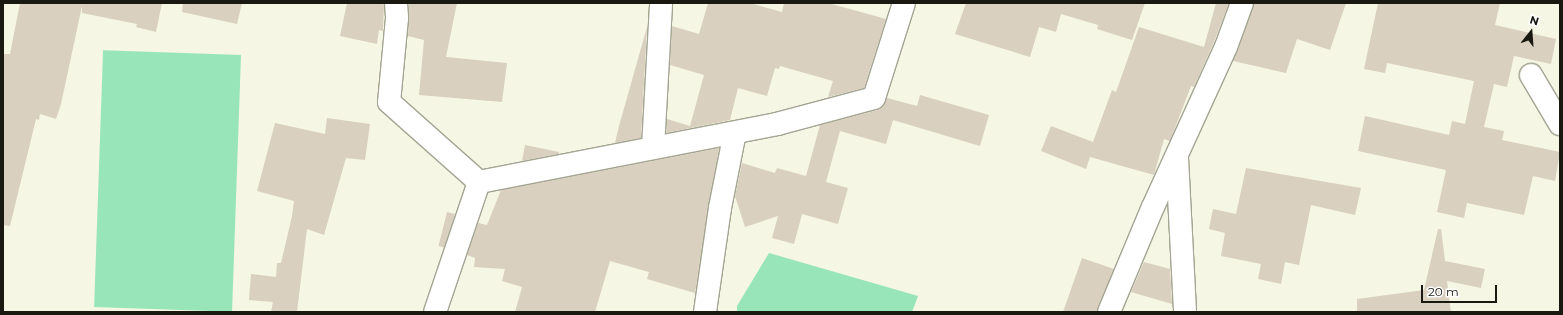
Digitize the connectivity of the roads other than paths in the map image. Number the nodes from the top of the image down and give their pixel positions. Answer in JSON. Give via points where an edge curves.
{"nodes":[{"id":1,"x":396,"y":3,"type":"edge"},
{"id":2,"x":661,"y":3,"type":"edge"},
{"id":3,"x":904,"y":3,"type":"edge"},
{"id":4,"x":1242,"y":3,"type":"edge"},
{"id":5,"x":1531,"y":75,"type":"dead end"},
{"id":6,"x":1560,"y":124,"type":"edge"},
{"id":7,"x":735,"y":132,"type":"junction"},
{"id":8,"x":653,"y":148,"type":"junction"},
{"id":9,"x":1177,"y":155,"type":"junction"},
{"id":10,"x":479,"y":182,"type":"junction"},
{"id":11,"x":435,"y":312,"type":"edge"},
{"id":12,"x":705,"y":312,"type":"edge"},
{"id":13,"x":1109,"y":312,"type":"edge"},
{"id":14,"x":1185,"y":312,"type":"edge"}],
"edges":[{"from":1,"to":10,"type":"street","via":[[398,18],[389,102]]},
{"from":2,"to":8,"type":"street"},
{"from":3,"to":7,"type":"street","via":[[874,98]]},
{"from":4,"to":9,"type":"street","via":[[1226,47]]},
{"from":5,"to":6,"type":"street"},
{"from":7,"to":8,"type":"street"},
{"from":7,"to":12,"type":"street","via":[[720,208]]},
{"from":8,"to":10,"type":"street"},
{"from":9,"to":13,"type":"street","via":[[1115,291]]},
{"from":9,"to":14,"type":"street"},
{"from":10,"to":11,"type":"street"}]}
